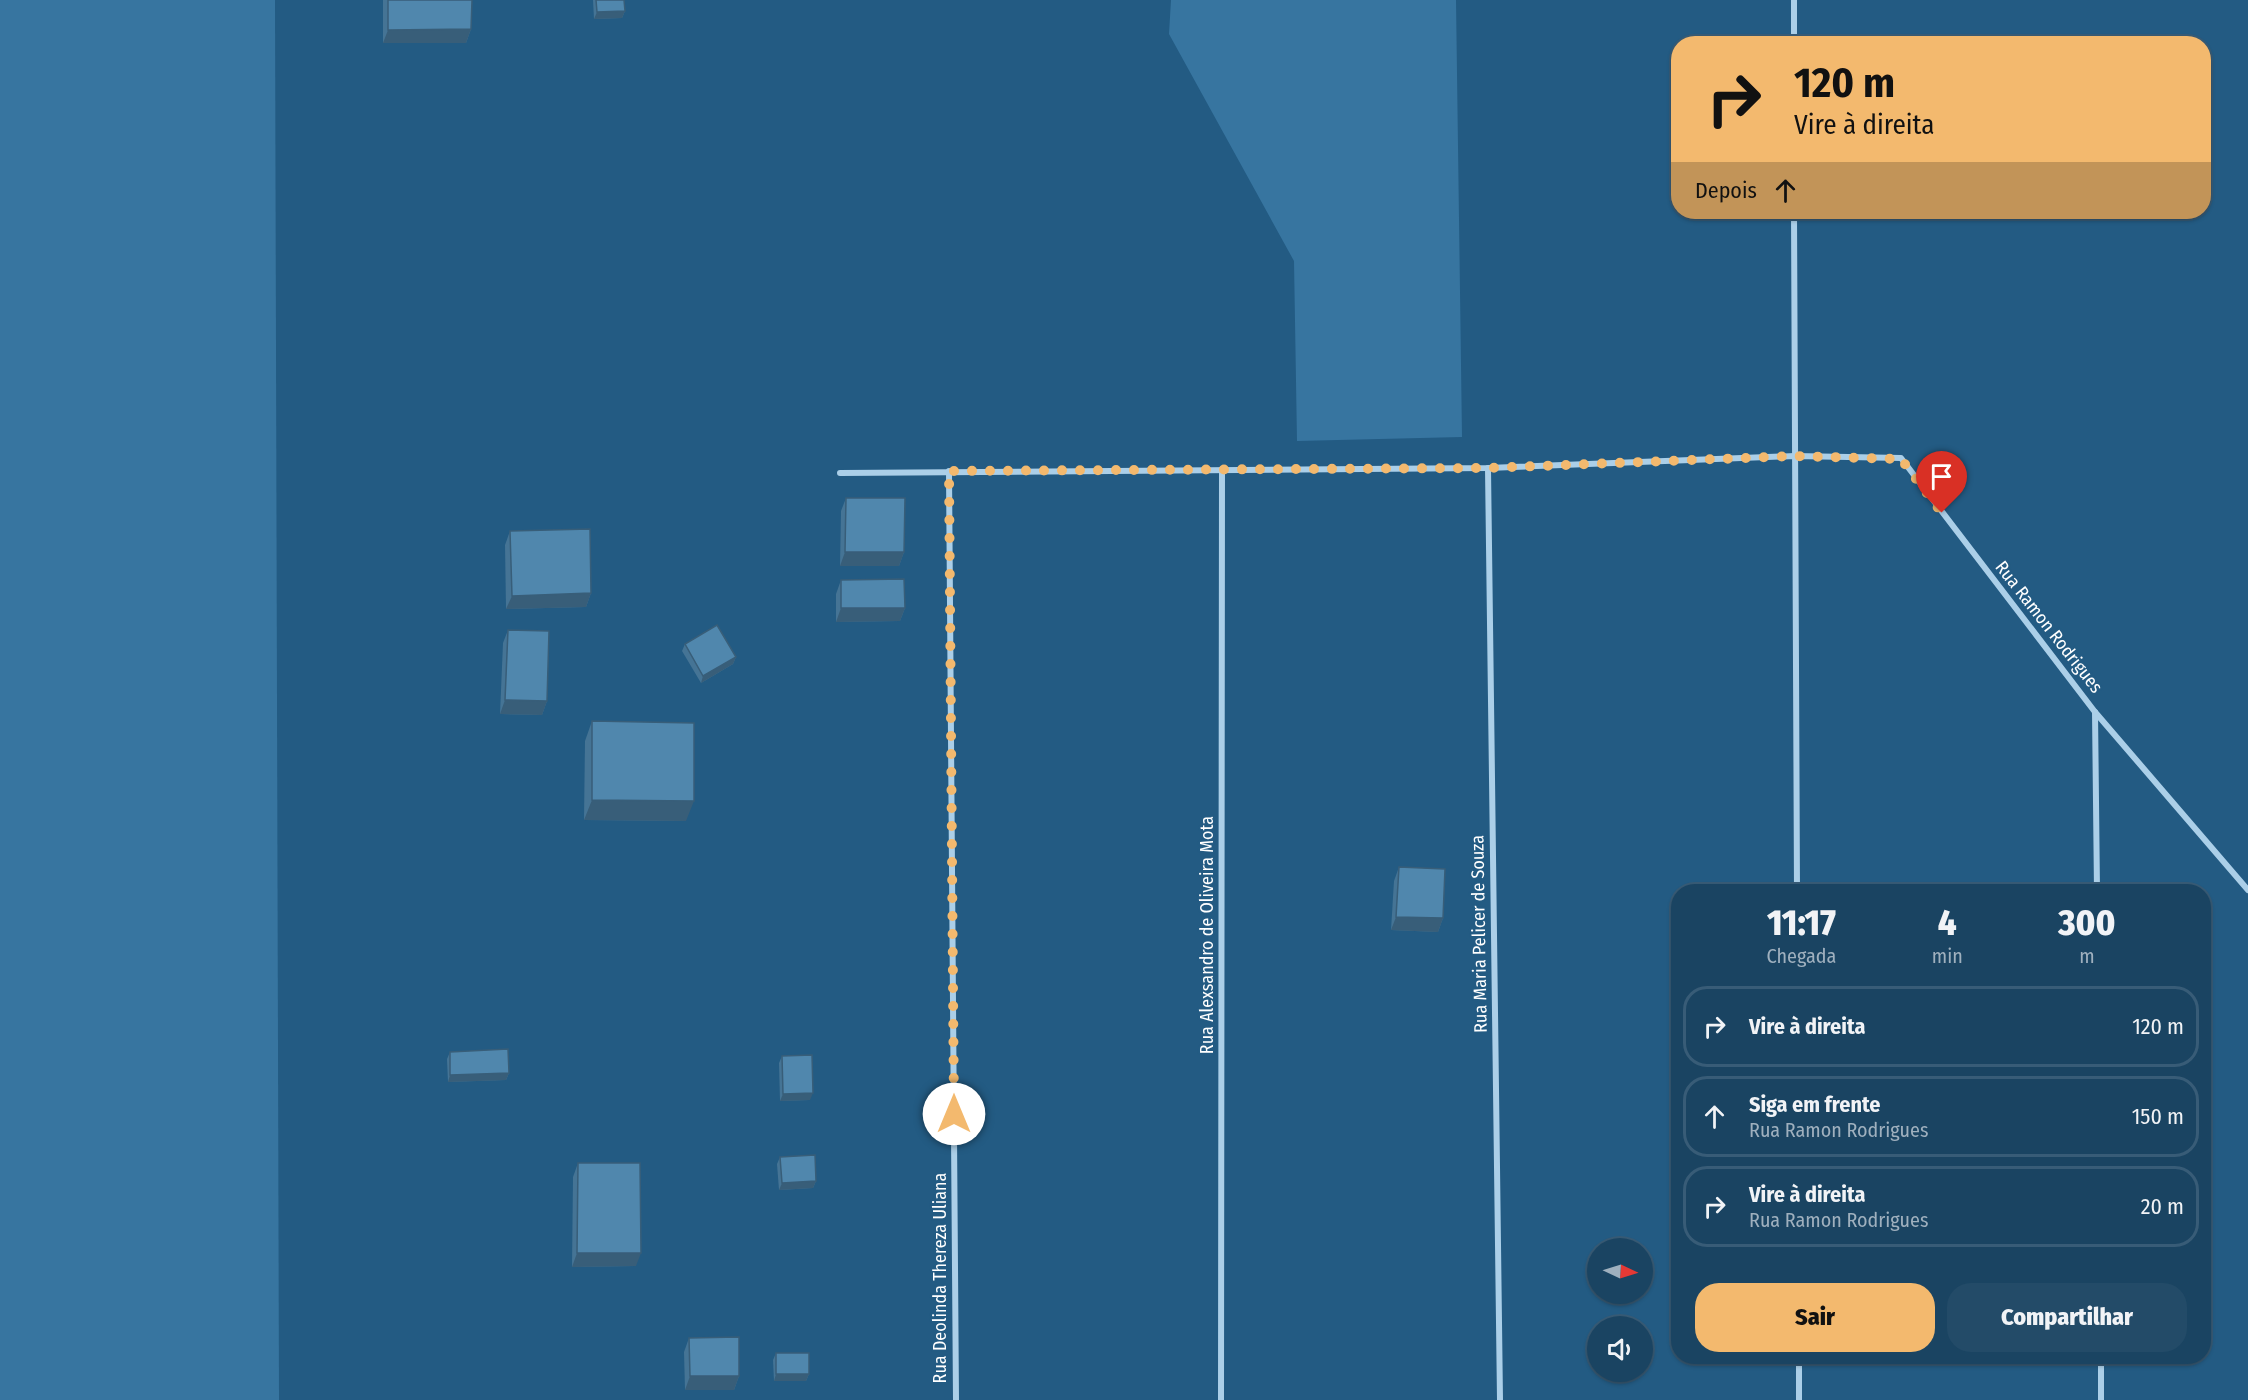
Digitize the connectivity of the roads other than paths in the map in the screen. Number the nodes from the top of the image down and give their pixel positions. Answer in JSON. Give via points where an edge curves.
{"nodes":[{"id":1,"x":1794,"y":0,"type":"edge"},
{"id":2,"x":1794,"y":36,"type":"edge"},
{"id":3,"x":1794,"y":219,"type":"edge"},
{"id":4,"x":1795,"y":456,"type":"junction"},
{"id":5,"x":1488,"y":468,"type":"junction"},
{"id":6,"x":1222,"y":469,"type":"junction"},
{"id":7,"x":949,"y":471,"type":"junction"},
{"id":8,"x":840,"y":473,"type":"dead end"},
{"id":9,"x":2095,"y":712,"type":"junction"},
{"id":10,"x":1797,"y":884,"type":"edge"},
{"id":11,"x":2097,"y":884,"type":"edge"},
{"id":12,"x":2248,"y":890,"type":"edge"},
{"id":13,"x":1799,"y":1364,"type":"edge"},
{"id":14,"x":2101,"y":1364,"type":"edge"},
{"id":15,"x":956,"y":1400,"type":"edge"},
{"id":16,"x":1221,"y":1400,"type":"edge"},
{"id":17,"x":1500,"y":1400,"type":"edge"},
{"id":18,"x":1799,"y":1400,"type":"edge"},
{"id":19,"x":2101,"y":1400,"type":"edge"}],
"edges":[{"from":1,"to":2,"type":"street"},
{"from":3,"to":4,"type":"street"},
{"from":4,"to":5,"type":"street"},
{"from":4,"to":9,"type":"street","name":"Rua Ramon Rodrigues","via":[[1901,459]]},
{"from":4,"to":10,"type":"street"},
{"from":5,"to":6,"type":"street"},
{"from":5,"to":17,"type":"street","name":"Rua Maria Pelicer de Souza"},
{"from":6,"to":7,"type":"street"},
{"from":6,"to":16,"type":"street","name":"Rua Alexsandro de Oliveira Mota"},
{"from":7,"to":8,"type":"street"},
{"from":7,"to":15,"type":"street","name":"Rua Deolinda Thereza Uliana"},
{"from":9,"to":11,"type":"street"},
{"from":9,"to":12,"type":"street","name":"Rua Ramon Rodrigues"},
{"from":13,"to":18,"type":"street"},
{"from":14,"to":19,"type":"street"}]}
